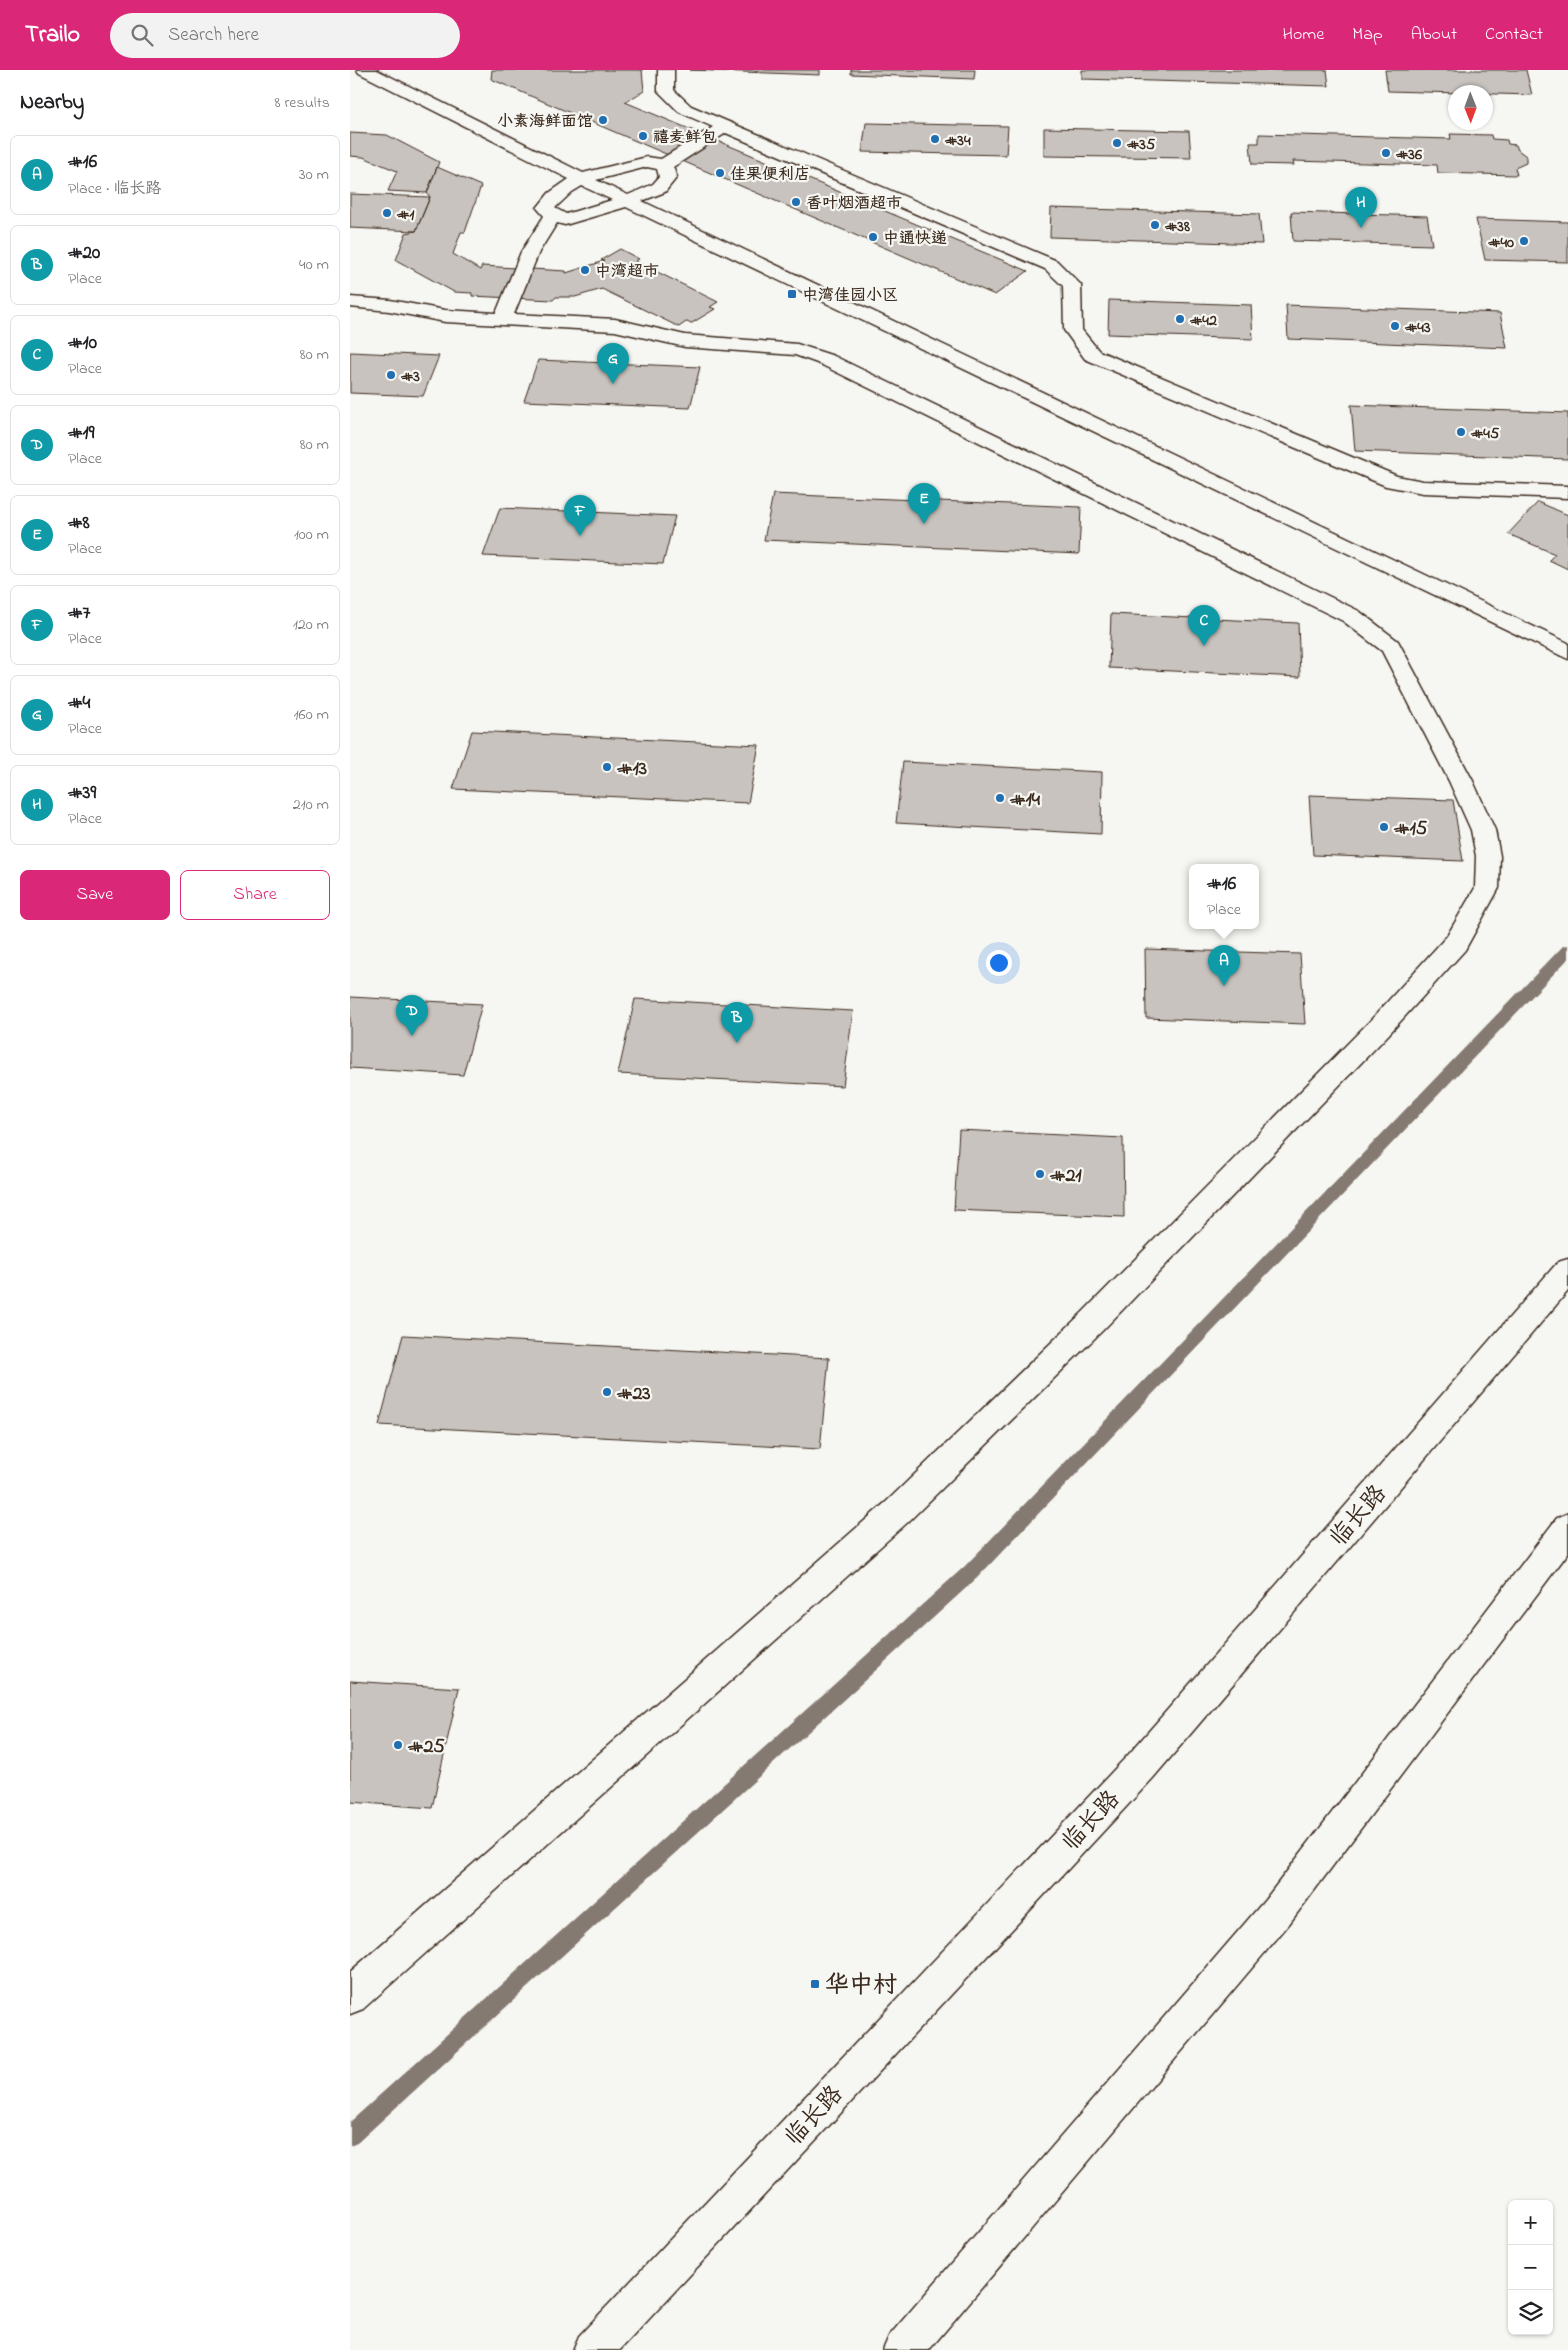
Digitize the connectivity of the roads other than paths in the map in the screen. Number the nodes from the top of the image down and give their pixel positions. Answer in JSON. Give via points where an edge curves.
{"nodes":[{"id":1,"x":365,"y":70,"type":"edge"},
{"id":2,"x":666,"y":70,"type":"edge"},
{"id":3,"x":725,"y":126,"type":"junction"},
{"id":4,"x":664,"y":166,"type":"junction"},
{"id":5,"x":581,"y":179,"type":"junction"},
{"id":6,"x":628,"y":201,"type":"junction"},
{"id":7,"x":553,"y":216,"type":"junction"},
{"id":8,"x":350,"y":302,"type":"edge"},
{"id":9,"x":503,"y":318,"type":"junction"},
{"id":10,"x":1568,"y":492,"type":"edge"},
{"id":11,"x":1568,"y":652,"type":"edge"},
{"id":12,"x":1568,"y":1272,"type":"edge"},
{"id":13,"x":1568,"y":1528,"type":"edge"},
{"id":14,"x":350,"y":1996,"type":"edge"},
{"id":15,"x":593,"y":2350,"type":"edge"},
{"id":16,"x":903,"y":2350,"type":"edge"}],
"edges":[{"from":1,"to":5,"type":"street"},
{"from":2,"to":3,"type":"street","via":[[666,91],[684,109]]},
{"from":3,"to":4,"type":"street"},
{"from":3,"to":10,"type":"street","via":[[1051,265],[1072,285],[1073,330],[1092,355],[1393,482],[1422,487]]},
{"from":4,"to":5,"type":"street","via":[[647,162]]},
{"from":4,"to":6,"type":"street","via":[[668,177],[660,188]]},
{"from":5,"to":6,"type":"street"},
{"from":5,"to":7,"type":"street","via":[[560,190],[552,199],[546,208]]},
{"from":6,"to":7,"type":"street","via":[[565,220]]},
{"from":6,"to":11,"type":"street"},
{"from":7,"to":9,"type":"street","via":[[524,261]]},
{"from":8,"to":9,"type":"street","via":[[445,316]]},
{"from":9,"to":14,"type":"street","via":[[615,325],[685,341],[797,350],[827,360],[1351,616],[1390,646],[1461,781],[1483,830],[1488,856],[1487,888],[1456,943],[1385,1021],[1065,1348],[897,1512]]},
{"from":12,"to":15,"type":"street","name":"临长路","via":[[1141,1766]]},
{"from":13,"to":16,"type":"street","via":[[1277,1912]]}]}
